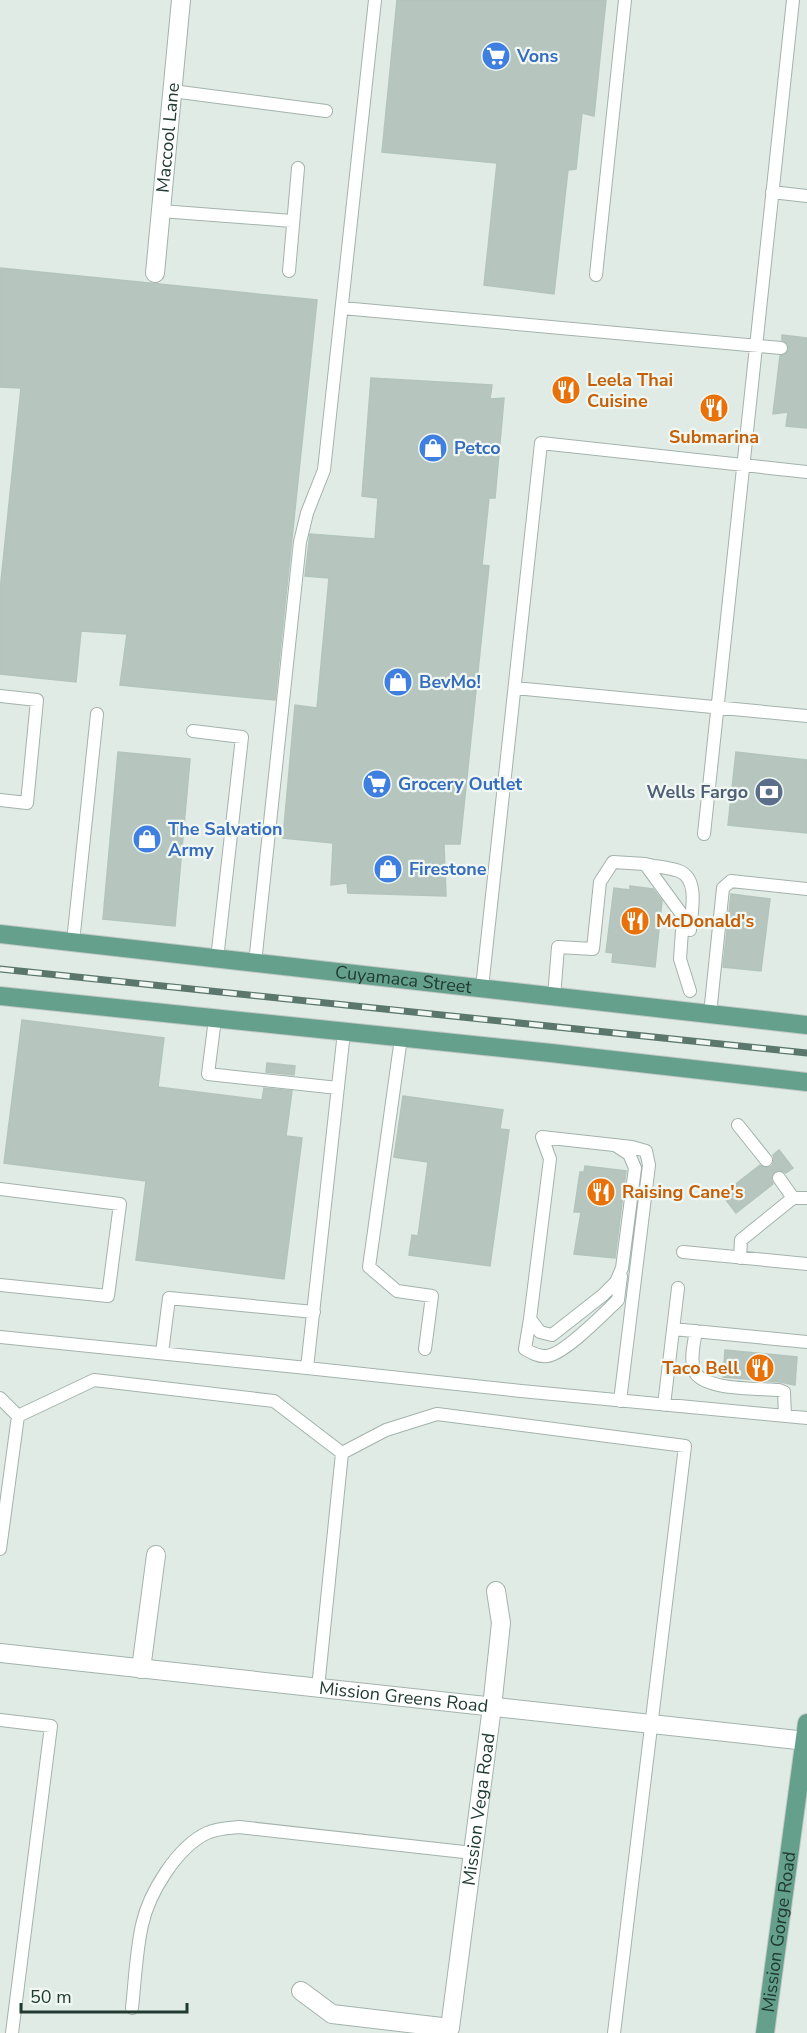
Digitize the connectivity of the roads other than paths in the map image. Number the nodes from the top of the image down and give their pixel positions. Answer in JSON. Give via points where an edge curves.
{"nodes":[{"id":1,"x":181,"y":0,"type":"edge"},
{"id":2,"x":375,"y":0,"type":"edge"},
{"id":3,"x":625,"y":0,"type":"edge"},
{"id":4,"x":793,"y":0,"type":"edge"},
{"id":5,"x":172,"y":91,"type":"junction"},
{"id":6,"x":326,"y":111,"type":"dead end"},
{"id":7,"x":298,"y":168,"type":"dead end"},
{"id":8,"x":772,"y":192,"type":"junction"},
{"id":9,"x":807,"y":196,"type":"edge"},
{"id":10,"x":161,"y":211,"type":"junction"},
{"id":11,"x":292,"y":221,"type":"junction"},
{"id":12,"x":289,"y":271,"type":"dead end"},
{"id":13,"x":155,"y":273,"type":"dead end"},
{"id":14,"x":596,"y":275,"type":"dead end"},
{"id":15,"x":342,"y":308,"type":"junction"},
{"id":16,"x":755,"y":345,"type":"junction"},
{"id":17,"x":781,"y":348,"type":"dead end"},
{"id":18,"x":742,"y":465,"type":"junction"},
{"id":19,"x":807,"y":472,"type":"edge"},
{"id":20,"x":515,"y":688,"type":"junction"},
{"id":21,"x":0,"y":696,"type":"edge"},
{"id":22,"x":717,"y":707,"type":"junction"},
{"id":23,"x":97,"y":714,"type":"dead end"},
{"id":24,"x":807,"y":716,"type":"edge"},
{"id":25,"x":193,"y":730,"type":"dead end"},
{"id":26,"x":0,"y":800,"type":"edge"},
{"id":27,"x":704,"y":834,"type":"dead end"},
{"id":28,"x":645,"y":864,"type":"junction"},
{"id":29,"x":807,"y":889,"type":"edge"},
{"id":30,"x":0,"y":934,"type":"edge"},
{"id":31,"x":73,"y":942,"type":"junction"},
{"id":32,"x":217,"y":959,"type":"junction"},
{"id":33,"x":255,"y":963,"type":"junction"},
{"id":34,"x":686,"y":973,"type":"junction"},
{"id":35,"x":483,"y":988,"type":"junction"},
{"id":36,"x":690,"y":992,"type":"dead end"},
{"id":37,"x":0,"y":996,"type":"edge"},
{"id":38,"x":554,"y":997,"type":"junction"},
{"id":39,"x":710,"y":1014,"type":"junction"},
{"id":40,"x":215,"y":1018,"type":"junction"},
{"id":41,"x":807,"y":1025,"type":"edge"},
{"id":42,"x":344,"y":1032,"type":"junction"},
{"id":43,"x":401,"y":1038,"type":"junction"},
{"id":44,"x":807,"y":1082,"type":"edge"},
{"id":45,"x":338,"y":1088,"type":"junction"},
{"id":46,"x":738,"y":1125,"type":"dead end"},
{"id":47,"x":615,"y":1145,"type":"junction"},
{"id":48,"x":766,"y":1160,"type":"dead end"},
{"id":49,"x":779,"y":1178,"type":"dead end"},
{"id":50,"x":0,"y":1189,"type":"edge"},
{"id":51,"x":793,"y":1198,"type":"junction"},
{"id":52,"x":807,"y":1198,"type":"edge"},
{"id":53,"x":683,"y":1252,"type":"dead end"},
{"id":54,"x":740,"y":1258,"type":"junction"},
{"id":55,"x":807,"y":1264,"type":"edge"},
{"id":56,"x":622,"y":1268,"type":"junction"},
{"id":57,"x":0,"y":1285,"type":"edge"},
{"id":58,"x":678,"y":1288,"type":"dead end"},
{"id":59,"x":314,"y":1312,"type":"junction"},
{"id":60,"x":530,"y":1318,"type":"junction"},
{"id":61,"x":673,"y":1329,"type":"junction"},
{"id":62,"x":696,"y":1331,"type":"junction"},
{"id":63,"x":0,"y":1337,"type":"edge"},
{"id":64,"x":807,"y":1342,"type":"edge"},
{"id":65,"x":425,"y":1349,"type":"dead end"},
{"id":66,"x":162,"y":1353,"type":"junction"},
{"id":67,"x":307,"y":1368,"type":"junction"},
{"id":68,"x":0,"y":1398,"type":"edge"},
{"id":69,"x":620,"y":1401,"type":"junction"},
{"id":70,"x":664,"y":1405,"type":"junction"},
{"id":71,"x":18,"y":1416,"type":"junction"},
{"id":72,"x":785,"y":1416,"type":"junction"},
{"id":73,"x":807,"y":1418,"type":"edge"},
{"id":74,"x":342,"y":1453,"type":"junction"},
{"id":75,"x":0,"y":1549,"type":"edge"},
{"id":76,"x":156,"y":1555,"type":"dead end"},
{"id":77,"x":495,"y":1591,"type":"dead end"},
{"id":78,"x":0,"y":1653,"type":"edge"},
{"id":79,"x":141,"y":1669,"type":"junction"},
{"id":80,"x":318,"y":1688,"type":"junction"},
{"id":81,"x":492,"y":1707,"type":"junction"},
{"id":82,"x":0,"y":1720,"type":"edge"},
{"id":83,"x":653,"y":1725,"type":"junction"},
{"id":84,"x":806,"y":1735,"type":"edge"},
{"id":85,"x":473,"y":1853,"type":"junction"},
{"id":86,"x":301,"y":1991,"type":"dead end"},
{"id":87,"x":132,"y":2008,"type":"dead end"},
{"id":88,"x":12,"y":2033,"type":"edge"},
{"id":89,"x":614,"y":2033,"type":"edge"},
{"id":90,"x":765,"y":2033,"type":"edge"}],
"edges":[{"from":1,"to":5,"type":"street","name":"Maccool Lane"},
{"from":2,"to":15,"type":"lane"},
{"from":3,"to":14,"type":"lane"},
{"from":4,"to":8,"type":"lane"},
{"from":5,"to":6,"type":"lane"},
{"from":5,"to":10,"type":"street","name":"Maccool Lane"},
{"from":7,"to":11,"type":"lane"},
{"from":8,"to":9,"type":"lane"},
{"from":8,"to":16,"type":"lane"},
{"from":10,"to":11,"type":"lane"},
{"from":10,"to":13,"type":"street","name":"Maccool Lane"},
{"from":11,"to":12,"type":"lane"},
{"from":15,"to":16,"type":"lane"},
{"from":15,"to":33,"type":"lane","via":[[324,470],[300,542]]},
{"from":16,"to":17,"type":"lane"},
{"from":16,"to":18,"type":"lane"},
{"from":18,"to":19,"type":"lane"},
{"from":18,"to":20,"type":"lane","via":[[541,443]]},
{"from":18,"to":22,"type":"lane"},
{"from":20,"to":22,"type":"lane"},
{"from":20,"to":35,"type":"lane"},
{"from":21,"to":26,"type":"lane","via":[[37,700],[27,803]]},
{"from":22,"to":24,"type":"lane"},
{"from":22,"to":27,"type":"lane"},
{"from":23,"to":31,"type":"lane"},
{"from":25,"to":32,"type":"lane","via":[[242,736]]},
{"from":28,"to":34,"type":"lane","via":[[683,916],[680,959]]},
{"from":28,"to":34,"type":"lane","via":[[682,872],[690,882],[693,895]]},
{"from":28,"to":38,"type":"lane","via":[[613,862],[600,882],[593,949],[558,947]]},
{"from":29,"to":39,"type":"lane","via":[[731,881],[723,888]]},
{"from":30,"to":31,"type":"main road","name":"Cuyamaca Street"},
{"from":31,"to":32,"type":"main road","name":"Cuyamaca Street"},
{"from":32,"to":33,"type":"main road","name":"Cuyamaca Street"},
{"from":33,"to":35,"type":"main road","name":"Cuyamaca Street"},
{"from":34,"to":36,"type":"lane"},
{"from":35,"to":38,"type":"main road","name":"Cuyamaca Street"},
{"from":37,"to":40,"type":"main road"},
{"from":38,"to":39,"type":"main road","name":"Cuyamaca Street"},
{"from":39,"to":41,"type":"main road","name":"Cuyamaca Street"},
{"from":40,"to":42,"type":"main road"},
{"from":40,"to":45,"type":"lane","via":[[208,1074]]},
{"from":42,"to":43,"type":"main road"},
{"from":42,"to":45,"type":"lane"},
{"from":43,"to":44,"type":"main road"},
{"from":43,"to":65,"type":"lane","via":[[369,1267],[397,1291],[432,1296]]},
{"from":45,"to":59,"type":"lane"},
{"from":46,"to":48,"type":"lane"},
{"from":47,"to":56,"type":"lane","via":[[629,1154],[634,1168]]},
{"from":47,"to":60,"type":"lane","via":[[542,1137],[550,1159]]},
{"from":47,"to":69,"type":"lane","via":[[646,1151],[649,1165]]},
{"from":49,"to":51,"type":"lane"},
{"from":50,"to":57,"type":"lane","via":[[120,1203],[108,1296]]},
{"from":51,"to":52,"type":"lane"},
{"from":51,"to":54,"type":"lane","via":[[741,1240]]},
{"from":53,"to":54,"type":"lane"},
{"from":54,"to":55,"type":"lane"},
{"from":56,"to":60,"type":"lane","via":[[616,1282],[603,1295],[552,1335],[540,1332]]},
{"from":56,"to":60,"type":"lane","via":[[618,1300],[570,1343],[548,1356],[525,1349]]},
{"from":58,"to":61,"type":"lane"},
{"from":59,"to":66,"type":"lane","via":[[169,1298]]},
{"from":59,"to":67,"type":"lane"},
{"from":61,"to":62,"type":"lane"},
{"from":61,"to":70,"type":"lane"},
{"from":62,"to":64,"type":"lane"},
{"from":62,"to":72,"type":"lane","via":[[693,1367],[697,1375],[712,1384],[784,1392]]},
{"from":63,"to":66,"type":"lane"},
{"from":66,"to":67,"type":"lane"},
{"from":67,"to":69,"type":"lane"},
{"from":68,"to":71,"type":"lane"},
{"from":69,"to":70,"type":"lane"},
{"from":70,"to":72,"type":"lane"},
{"from":71,"to":74,"type":"lane","via":[[94,1380],[274,1401]]},
{"from":71,"to":75,"type":"lane"},
{"from":72,"to":73,"type":"lane"},
{"from":74,"to":80,"type":"lane"},
{"from":74,"to":83,"type":"lane","via":[[386,1430],[437,1414],[685,1446]]},
{"from":76,"to":79,"type":"street"},
{"from":77,"to":81,"type":"street","name":"Mission Vega Road","via":[[501,1623]]},
{"from":78,"to":79,"type":"street","name":"Mission Greens Road"},
{"from":79,"to":80,"type":"street","name":"Mission Greens Road"},
{"from":80,"to":81,"type":"street","name":"Mission Greens Road"},
{"from":81,"to":83,"type":"street","name":"Mission Greens Road"},
{"from":81,"to":85,"type":"street","name":"Mission Vega Road"},
{"from":82,"to":88,"type":"lane","via":[[51,1726]]},
{"from":83,"to":84,"type":"street","name":"Mission Greens Road"},
{"from":83,"to":89,"type":"lane"},
{"from":84,"to":90,"type":"main road","name":"Mission Gorge Road"},
{"from":85,"to":86,"type":"street","name":"Mission Vega Road","via":[[450,2028],[332,2014]]},
{"from":85,"to":87,"type":"lane","via":[[239,1827],[207,1833],[194,1841],[167,1871],[147,1908]]}]}
